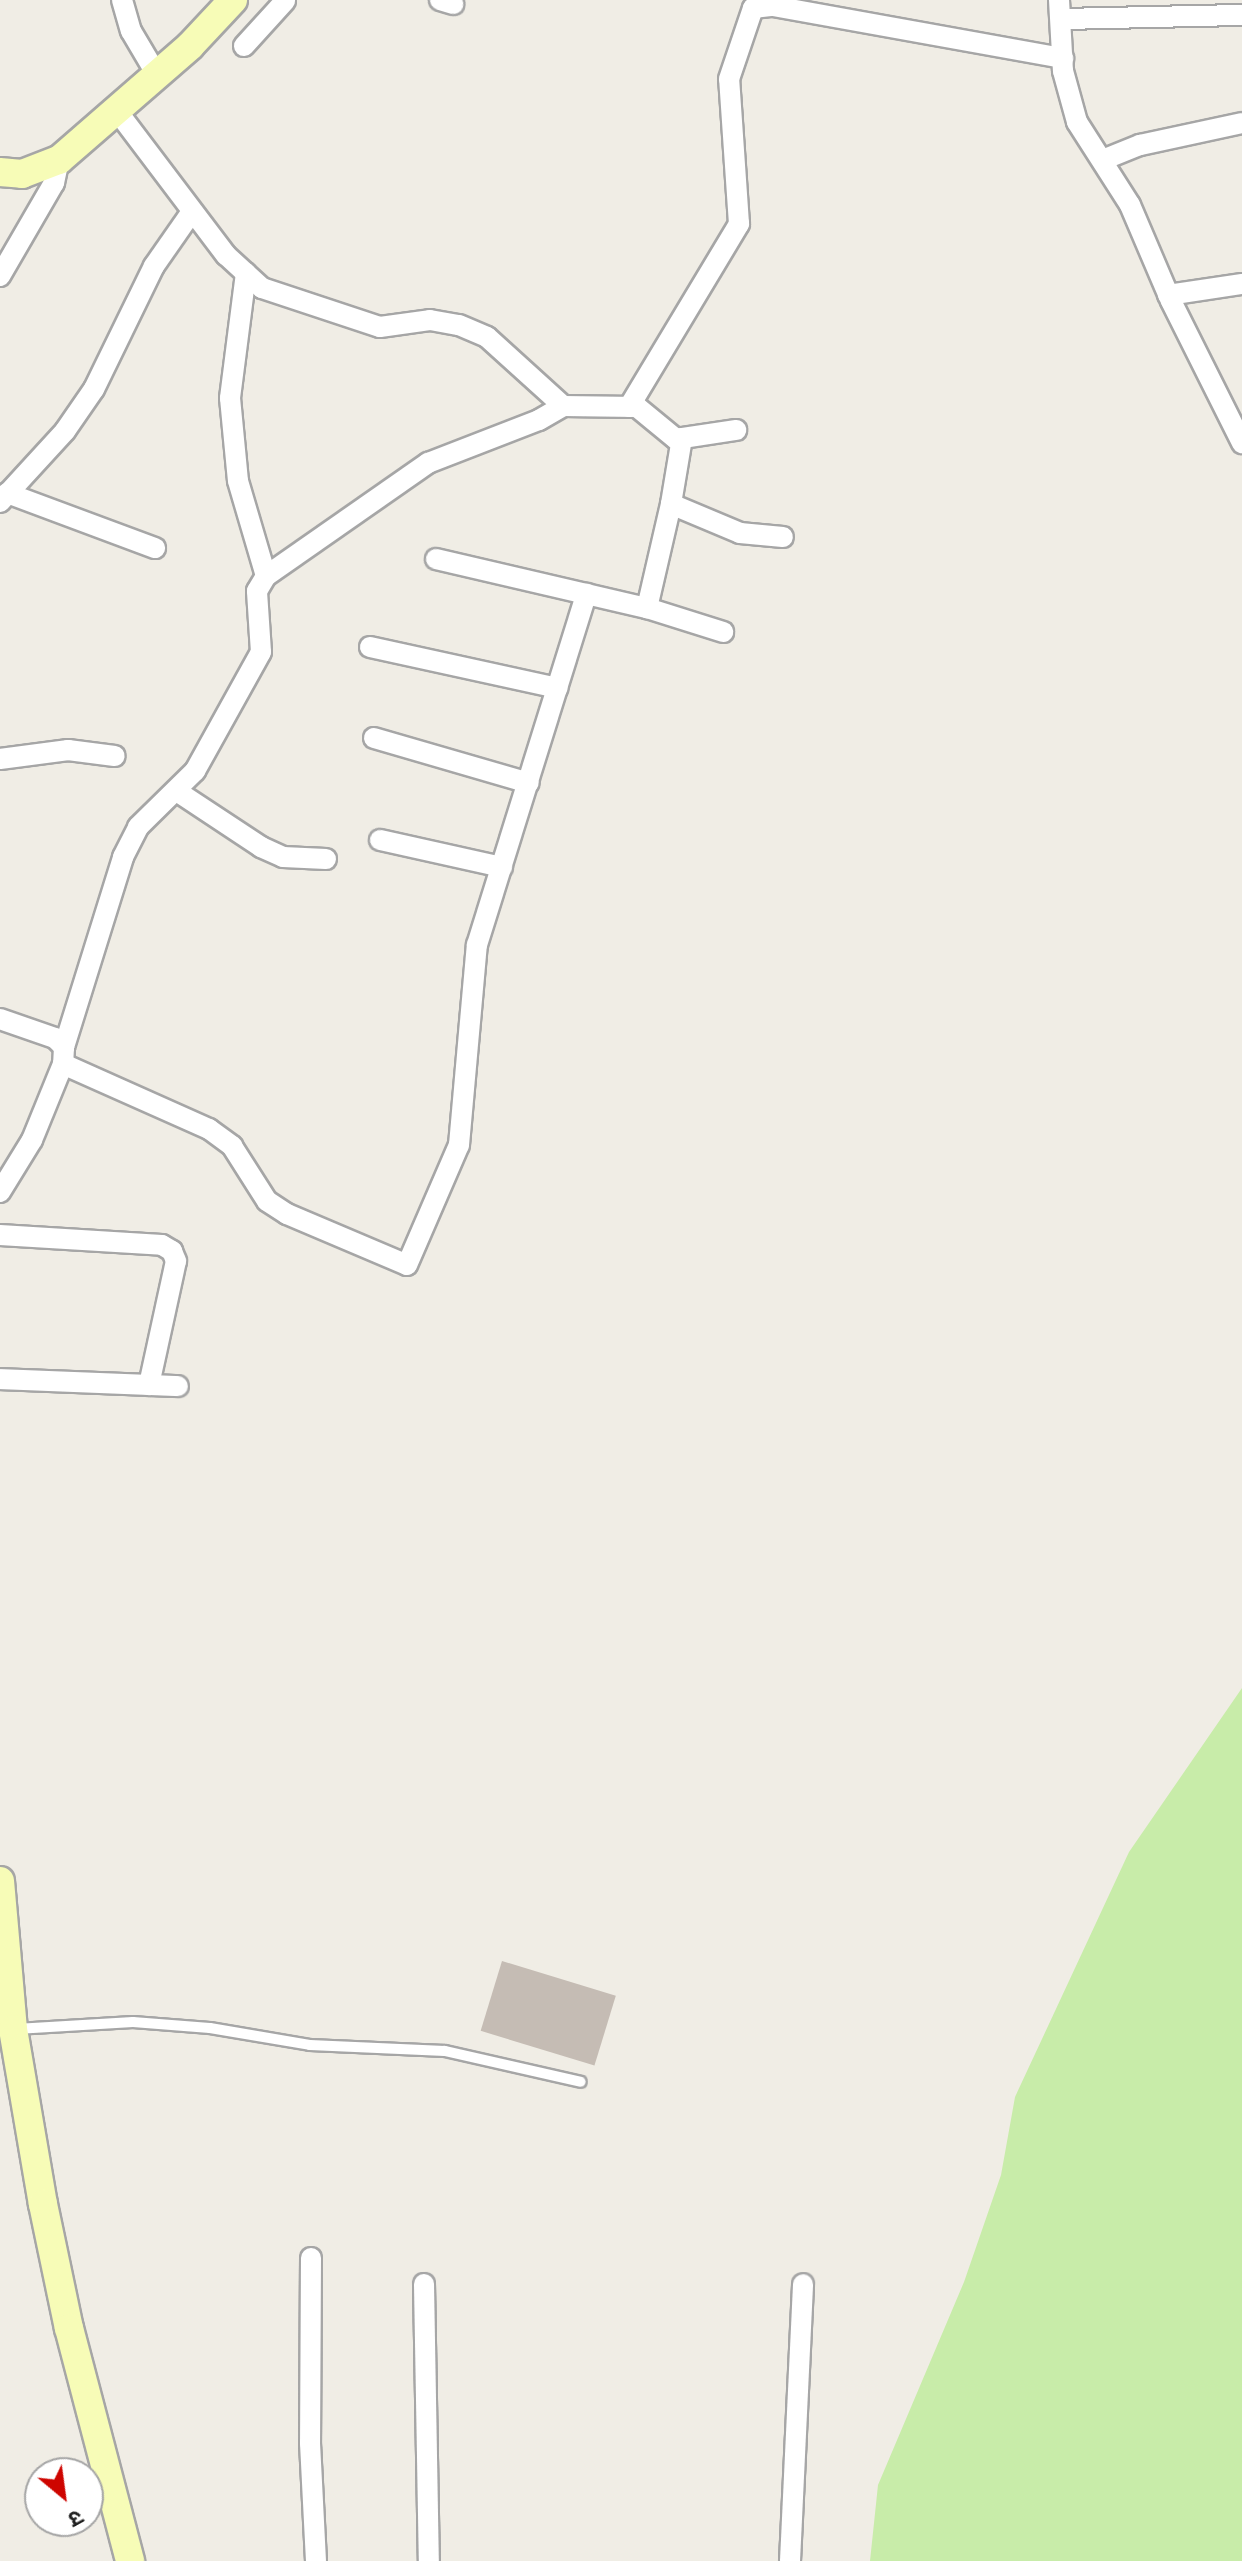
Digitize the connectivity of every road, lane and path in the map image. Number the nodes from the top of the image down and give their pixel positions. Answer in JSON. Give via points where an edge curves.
{"nodes":[{"id":1,"x":122,"y":0,"type":"edge"},
{"id":2,"x":233,"y":0,"type":"edge"},
{"id":3,"x":285,"y":0,"type":"edge"},
{"id":4,"x":1061,"y":10,"type":"edge"},
{"id":5,"x":1242,"y":15,"type":"edge"},
{"id":6,"x":244,"y":46,"type":"dead end"},
{"id":7,"x":1063,"y":58,"type":"junction"},
{"id":8,"x":157,"y":75,"type":"junction"},
{"id":9,"x":117,"y":111,"type":"junction"},
{"id":10,"x":1242,"y":123,"type":"edge"},
{"id":11,"x":1105,"y":159,"type":"junction"},
{"id":12,"x":59,"y":160,"type":"junction"},
{"id":13,"x":0,"y":172,"type":"edge"},
{"id":14,"x":191,"y":213,"type":"junction"},
{"id":15,"x":246,"y":273,"type":"junction"},
{"id":16,"x":0,"y":276,"type":"edge"},
{"id":17,"x":1242,"y":284,"type":"edge"},
{"id":18,"x":1168,"y":295,"type":"junction"},
{"id":19,"x":563,"y":406,"type":"junction"},
{"id":20,"x":629,"y":407,"type":"junction"},
{"id":21,"x":736,"y":430,"type":"dead end"},
{"id":22,"x":682,"y":438,"type":"junction"},
{"id":23,"x":1242,"y":443,"type":"edge"},
{"id":24,"x":4,"y":497,"type":"edge"},
{"id":25,"x":671,"y":504,"type":"junction"},
{"id":26,"x":783,"y":537,"type":"dead end"},
{"id":27,"x":155,"y":548,"type":"dead end"},
{"id":28,"x":436,"y":559,"type":"dead end"},
{"id":29,"x":266,"y":576,"type":"junction"},
{"id":30,"x":586,"y":594,"type":"junction"},
{"id":31,"x":647,"y":608,"type":"junction"},
{"id":32,"x":723,"y":632,"type":"dead end"},
{"id":33,"x":370,"y":647,"type":"dead end"},
{"id":34,"x":558,"y":688,"type":"junction"},
{"id":35,"x":374,"y":738,"type":"dead end"},
{"id":36,"x":115,"y":756,"type":"dead end"},
{"id":37,"x":0,"y":759,"type":"edge"},
{"id":38,"x":529,"y":783,"type":"junction"},
{"id":39,"x":178,"y":792,"type":"junction"},
{"id":40,"x":380,"y":840,"type":"dead end"},
{"id":41,"x":326,"y":859,"type":"dead end"},
{"id":42,"x":502,"y":867,"type":"junction"},
{"id":43,"x":0,"y":1019,"type":"edge"},
{"id":44,"x":64,"y":1056,"type":"junction"},
{"id":45,"x":0,"y":1192,"type":"edge"},
{"id":46,"x":0,"y":1235,"type":"edge"},
{"id":47,"x":0,"y":1379,"type":"edge"},
{"id":48,"x":149,"y":1385,"type":"junction"},
{"id":49,"x":178,"y":1386,"type":"dead end"},
{"id":50,"x":0,"y":1881,"type":"edge"},
{"id":51,"x":13,"y":2029,"type":"junction"},
{"id":52,"x":581,"y":2082,"type":"dead end"},
{"id":53,"x":311,"y":2258,"type":"dead end"},
{"id":54,"x":424,"y":2284,"type":"dead end"},
{"id":55,"x":803,"y":2284,"type":"dead end"},
{"id":56,"x":130,"y":2561,"type":"edge"},
{"id":57,"x":316,"y":2561,"type":"edge"},
{"id":58,"x":429,"y":2561,"type":"edge"},
{"id":59,"x":790,"y":2561,"type":"edge"}],
"edges":[{"from":1,"to":8,"type":"street","via":[[131,31]]},
{"from":2,"to":8,"type":"street"},
{"from":3,"to":6,"type":"street"},
{"from":4,"to":5,"type":"street"},
{"from":4,"to":7,"type":"street"},
{"from":7,"to":11,"type":"street","via":[[1077,122]]},
{"from":7,"to":20,"type":"street","via":[[773,6],[753,8],[729,79],[739,224]]},
{"from":8,"to":9,"type":"street"},
{"from":9,"to":12,"type":"street"},
{"from":9,"to":14,"type":"street"},
{"from":10,"to":11,"type":"street","via":[[1140,145]]},
{"from":11,"to":18,"type":"street"},
{"from":12,"to":13,"type":"street","via":[[22,174]]},
{"from":12,"to":16,"type":"street","via":[[54,183]]},
{"from":14,"to":15,"type":"street"},
{"from":14,"to":24,"type":"street","via":[[154,266],[94,389],[65,431]]},
{"from":15,"to":19,"type":"street","via":[[262,288],[348,320],[380,327],[430,320],[459,325],[487,337]]},
{"from":15,"to":29,"type":"street","via":[[230,398],[238,481]]},
{"from":17,"to":18,"type":"street"},
{"from":18,"to":23,"type":"street"},
{"from":19,"to":20,"type":"street"},
{"from":19,"to":29,"type":"street","via":[[428,463]]},
{"from":20,"to":22,"type":"street"},
{"from":21,"to":22,"type":"street"},
{"from":22,"to":25,"type":"street"},
{"from":24,"to":27,"type":"street"},
{"from":25,"to":26,"type":"street","via":[[740,533]]},
{"from":25,"to":31,"type":"street"},
{"from":28,"to":30,"type":"street"},
{"from":29,"to":39,"type":"street","via":[[257,591],[261,652],[239,699]]},
{"from":30,"to":31,"type":"street"},
{"from":30,"to":34,"type":"street"},
{"from":31,"to":32,"type":"street"},
{"from":33,"to":34,"type":"street"},
{"from":34,"to":38,"type":"street"},
{"from":35,"to":38,"type":"street"},
{"from":36,"to":37,"type":"street","via":[[68,750]]},
{"from":38,"to":42,"type":"street"},
{"from":39,"to":41,"type":"street","via":[[251,843],[283,857]]},
{"from":39,"to":44,"type":"street","via":[[138,827],[123,857]]},
{"from":40,"to":42,"type":"street"},
{"from":42,"to":44,"type":"street","via":[[477,945],[459,1145],[407,1265],[267,1201],[232,1146],[209,1129]]},
{"from":43,"to":44,"type":"street","via":[[55,1038]]},
{"from":44,"to":45,"type":"street","via":[[32,1140]]},
{"from":46,"to":48,"type":"street","via":[[162,1245],[172,1251],[176,1261]]},
{"from":47,"to":48,"type":"street"},
{"from":48,"to":49,"type":"street"},
{"from":50,"to":51,"type":"street"},
{"from":51,"to":52,"type":"lane","via":[[133,2022],[210,2028],[310,2045],[445,2051]]},
{"from":51,"to":56,"type":"street","via":[[69,2328]]},
{"from":53,"to":57,"type":"street","via":[[310,2443]]},
{"from":54,"to":58,"type":"street"},
{"from":55,"to":59,"type":"street"}]}
